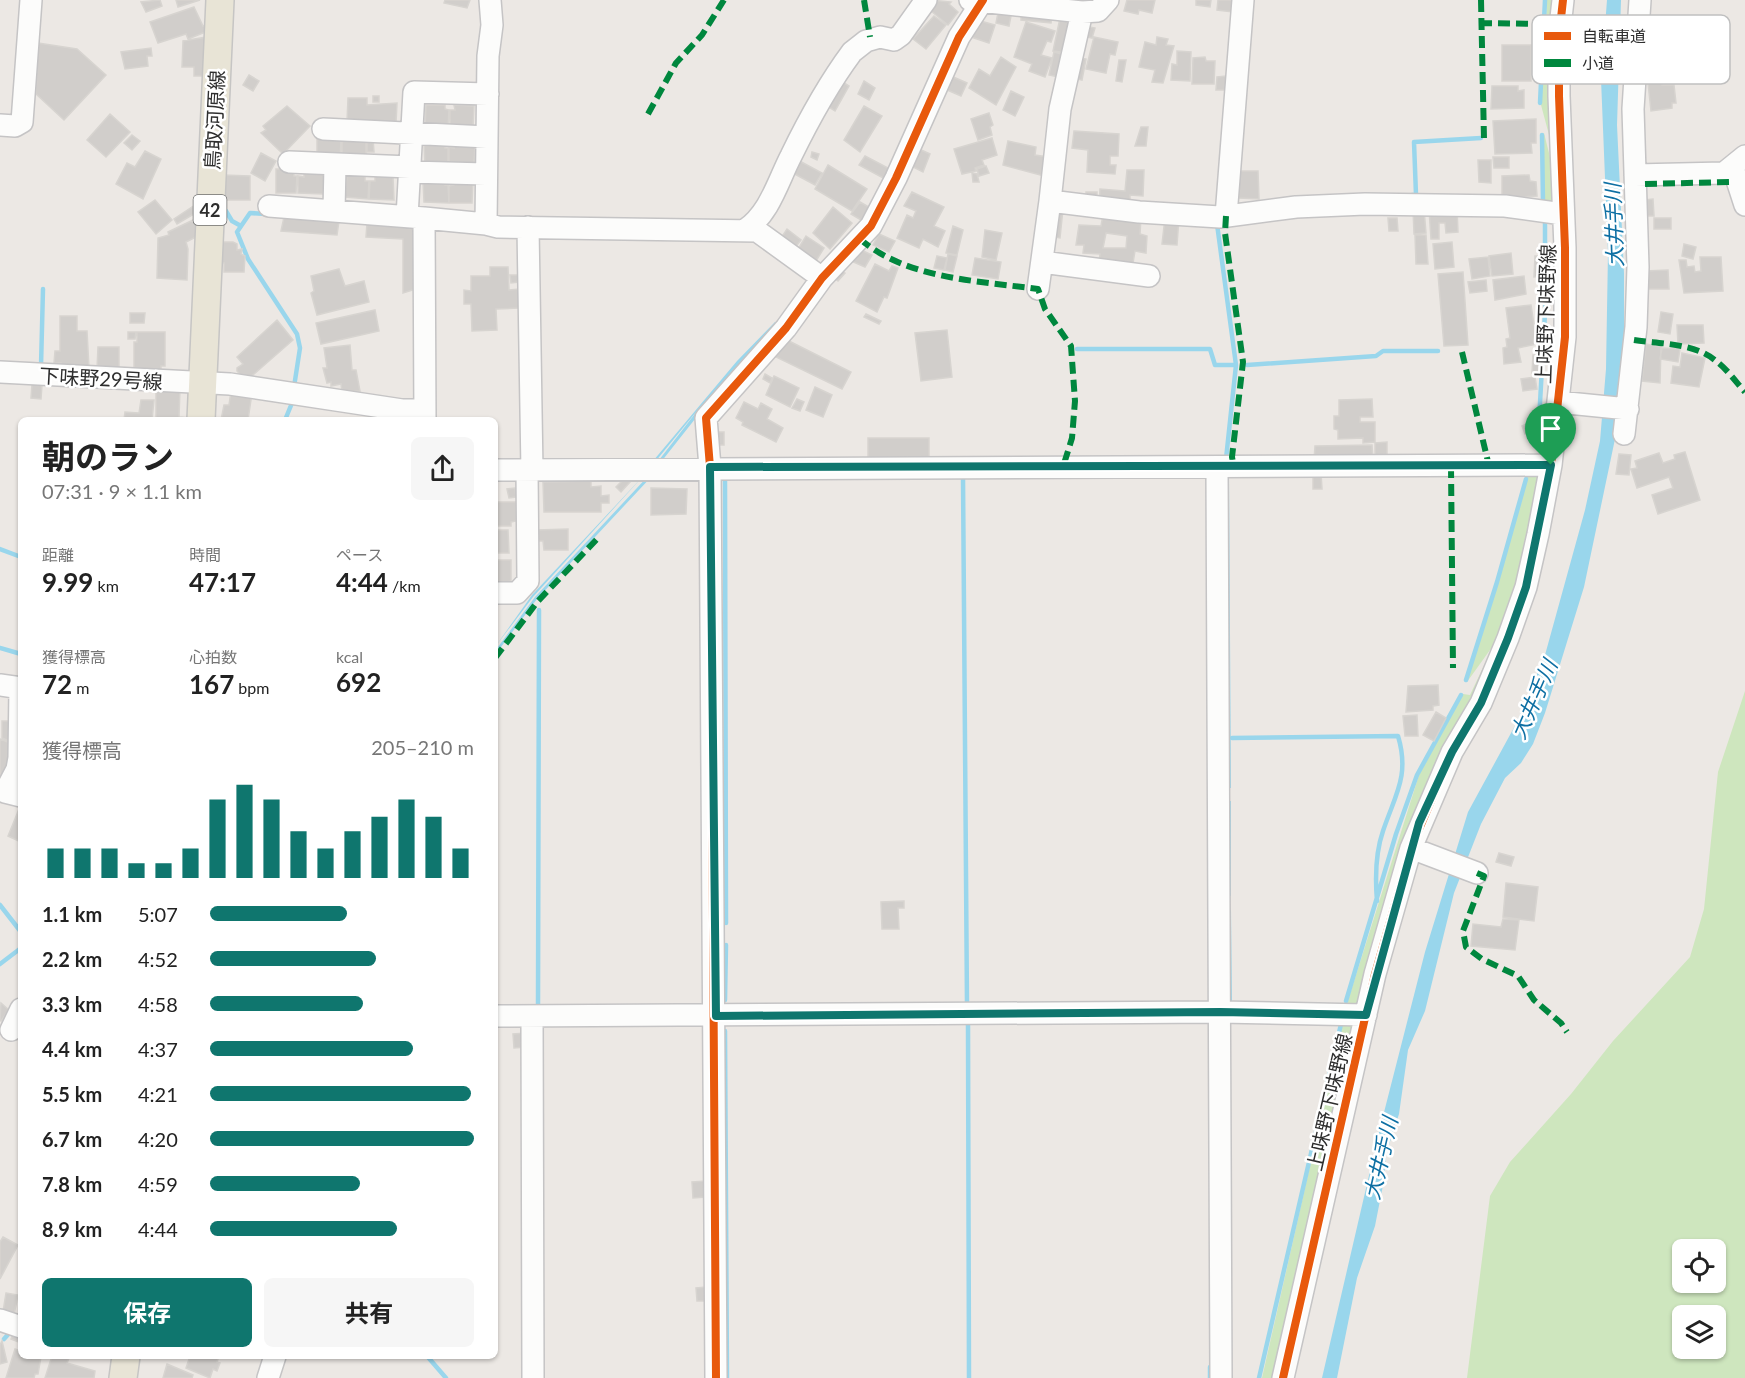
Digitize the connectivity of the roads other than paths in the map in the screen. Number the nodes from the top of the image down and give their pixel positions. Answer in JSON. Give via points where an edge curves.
{"nodes":[{"id":1,"x":31,"y":0,"type":"edge"},
{"id":2,"x":220,"y":0,"type":"edge"},
{"id":3,"x":490,"y":0,"type":"edge"},
{"id":4,"x":926,"y":0,"type":"edge"},
{"id":5,"x":1108,"y":0,"type":"edge"},
{"id":6,"x":1244,"y":0,"type":"edge"},
{"id":7,"x":1563,"y":0,"type":"edge"},
{"id":8,"x":1640,"y":0,"type":"edge"},
{"id":9,"x":978,"y":1,"type":"edge"},
{"id":10,"x":1082,"y":12,"type":"junction"},
{"id":11,"x":1563,"y":15,"type":"edge"},
{"id":12,"x":1638,"y":15,"type":"edge"},
{"id":13,"x":1562,"y":84,"type":"edge"},
{"id":14,"x":1633,"y":84,"type":"edge"},
{"id":15,"x":488,"y":94,"type":"junction"},
{"id":16,"x":0,"y":125,"type":"edge"},
{"id":17,"x":323,"y":129,"type":"dead end"},
{"id":18,"x":411,"y":134,"type":"junction"},
{"id":19,"x":487,"y":137,"type":"junction"},
{"id":20,"x":288,"y":162,"type":"dead end"},
{"id":21,"x":1739,"y":162,"type":"edge"},
{"id":22,"x":335,"y":165,"type":"junction"},
{"id":23,"x":409,"y":170,"type":"junction"},
{"id":24,"x":486,"y":174,"type":"junction"},
{"id":25,"x":1635,"y":175,"type":"junction"},
{"id":26,"x":1050,"y":201,"type":"junction"},
{"id":27,"x":1745,"y":205,"type":"edge"},
{"id":28,"x":269,"y":206,"type":"dead end"},
{"id":29,"x":334,"y":211,"type":"junction"},
{"id":30,"x":1563,"y":214,"type":"junction"},
{"id":31,"x":1226,"y":216,"type":"junction"},
{"id":32,"x":415,"y":218,"type":"junction"},
{"id":33,"x":486,"y":224,"type":"junction"},
{"id":34,"x":528,"y":228,"type":"junction"},
{"id":35,"x":746,"y":230,"type":"junction"},
{"id":36,"x":1042,"y":262,"type":"junction"},
{"id":37,"x":1149,"y":276,"type":"dead end"},
{"id":38,"x":822,"y":278,"type":"junction"},
{"id":39,"x":1038,"y":289,"type":"dead end"},
{"id":40,"x":0,"y":372,"type":"edge"},
{"id":41,"x":202,"y":383,"type":"junction"},
{"id":42,"x":1564,"y":403,"type":"junction"},
{"id":43,"x":1626,"y":409,"type":"junction"},
{"id":44,"x":425,"y":415,"type":"edge"},
{"id":45,"x":201,"y":417,"type":"edge"},
{"id":46,"x":1624,"y":434,"type":"dead end"},
{"id":47,"x":1551,"y":465,"type":"junction"},
{"id":48,"x":710,"y":467,"type":"junction"},
{"id":49,"x":1217,"y":468,"type":"junction"},
{"id":50,"x":498,"y":470,"type":"edge"},
{"id":51,"x":529,"y":470,"type":"junction"},
{"id":52,"x":498,"y":593,"type":"edge"},
{"id":53,"x":14,"y":687,"type":"edge"},
{"id":54,"x":18,"y":744,"type":"edge"},
{"id":55,"x":18,"y":764,"type":"edge"},
{"id":56,"x":9,"y":797,"type":"edge"},
{"id":57,"x":1418,"y":850,"type":"junction"},
{"id":58,"x":1477,"y":873,"type":"dead end"},
{"id":59,"x":1220,"y":1012,"type":"junction"},
{"id":60,"x":18,"y":1015,"type":"edge"},
{"id":61,"x":1366,"y":1015,"type":"junction"},
{"id":62,"x":498,"y":1016,"type":"edge"},
{"id":63,"x":532,"y":1016,"type":"junction"},
{"id":64,"x":716,"y":1016,"type":"junction"},
{"id":65,"x":11,"y":1030,"type":"edge"},
{"id":66,"x":0,"y":1320,"type":"edge"},
{"id":67,"x":18,"y":1327,"type":"edge"},
{"id":68,"x":274,"y":1359,"type":"edge"},
{"id":69,"x":268,"y":1378,"type":"edge"},
{"id":70,"x":533,"y":1378,"type":"edge"},
{"id":71,"x":716,"y":1378,"type":"edge"},
{"id":72,"x":1221,"y":1378,"type":"edge"},
{"id":73,"x":1283,"y":1378,"type":"edge"}],
"edges":[{"from":1,"to":16,"type":"street","via":[[22,122],[15,126]]},
{"from":2,"to":41,"type":"main road","name":"鳥取河原線","number":"42"},
{"from":3,"to":15,"type":"street"},
{"from":4,"to":35,"type":"street","via":[[894,40],[880,37],[866,41],[852,52],[789,158],[759,218]]},
{"from":5,"to":10,"type":"street","via":[[1098,11]]},
{"from":6,"to":31,"type":"street"},
{"from":7,"to":11,"type":"street","name":"上味野下味野線"},
{"from":8,"to":12,"type":"street"},
{"from":9,"to":10,"type":"street"},
{"from":9,"to":38,"type":"street","via":[[880,210],[857,243]]},
{"from":10,"to":26,"type":"street","via":[[1060,109]]},
{"from":13,"to":30,"type":"street","name":"上味野下味野線"},
{"from":14,"to":25,"type":"street"},
{"from":15,"to":18,"type":"street","via":[[414,92]]},
{"from":15,"to":19,"type":"street"},
{"from":17,"to":18,"type":"street"},
{"from":18,"to":19,"type":"street"},
{"from":18,"to":23,"type":"street"},
{"from":19,"to":24,"type":"street"},
{"from":20,"to":22,"type":"street"},
{"from":21,"to":25,"type":"street","via":[[1724,173]]},
{"from":21,"to":27,"type":"street"},
{"from":22,"to":23,"type":"street"},
{"from":22,"to":29,"type":"street"},
{"from":23,"to":24,"type":"street"},
{"from":23,"to":32,"type":"street"},
{"from":24,"to":33,"type":"street"},
{"from":25,"to":43,"type":"street","via":[[1638,267]]},
{"from":26,"to":31,"type":"street","via":[[1139,212]]},
{"from":26,"to":36,"type":"street"},
{"from":28,"to":29,"type":"street"},
{"from":29,"to":32,"type":"street"},
{"from":30,"to":31,"type":"street","via":[[1504,206],[1365,204]]},
{"from":30,"to":42,"type":"street","name":"上味野下味野線"},
{"from":32,"to":33,"type":"street"},
{"from":32,"to":44,"type":"street"},
{"from":33,"to":34,"type":"street"},
{"from":34,"to":35,"type":"street"},
{"from":34,"to":51,"type":"street"},
{"from":35,"to":38,"type":"street","via":[[757,231]]},
{"from":36,"to":37,"type":"street"},
{"from":36,"to":39,"type":"street"},
{"from":38,"to":48,"type":"street","via":[[786,328],[706,418]]},
{"from":40,"to":41,"type":"street","name":"下味野29号線"},
{"from":41,"to":44,"type":"street","name":"下味野29号線"},
{"from":41,"to":45,"type":"main road","name":"鳥取河原線","number":"42"},
{"from":42,"to":43,"type":"street"},
{"from":42,"to":47,"type":"street","name":"上味野下味野線"},
{"from":43,"to":46,"type":"street"},
{"from":47,"to":49,"type":"street"},
{"from":47,"to":57,"type":"street","name":"上味野下味野線","via":[[1526,587],[1481,703],[1442,772]]},
{"from":48,"to":49,"type":"street"},
{"from":48,"to":51,"type":"street"},
{"from":48,"to":64,"type":"street"},
{"from":49,"to":59,"type":"street"},
{"from":50,"to":51,"type":"street"},
{"from":51,"to":52,"type":"street","via":[[528,581],[517,593]]},
{"from":53,"to":54,"type":"street"},
{"from":55,"to":56,"type":"street"},
{"from":57,"to":58,"type":"street"},
{"from":57,"to":61,"type":"street","name":"上味野下味野線"},
{"from":59,"to":61,"type":"street"},
{"from":59,"to":64,"type":"street"},
{"from":59,"to":72,"type":"street"},
{"from":60,"to":65,"type":"street"},
{"from":61,"to":73,"type":"street","name":"上味野下味野線"},
{"from":62,"to":63,"type":"street"},
{"from":63,"to":64,"type":"street"},
{"from":63,"to":70,"type":"street"},
{"from":64,"to":71,"type":"street"},
{"from":66,"to":67,"type":"street"},
{"from":68,"to":69,"type":"street"}]}
